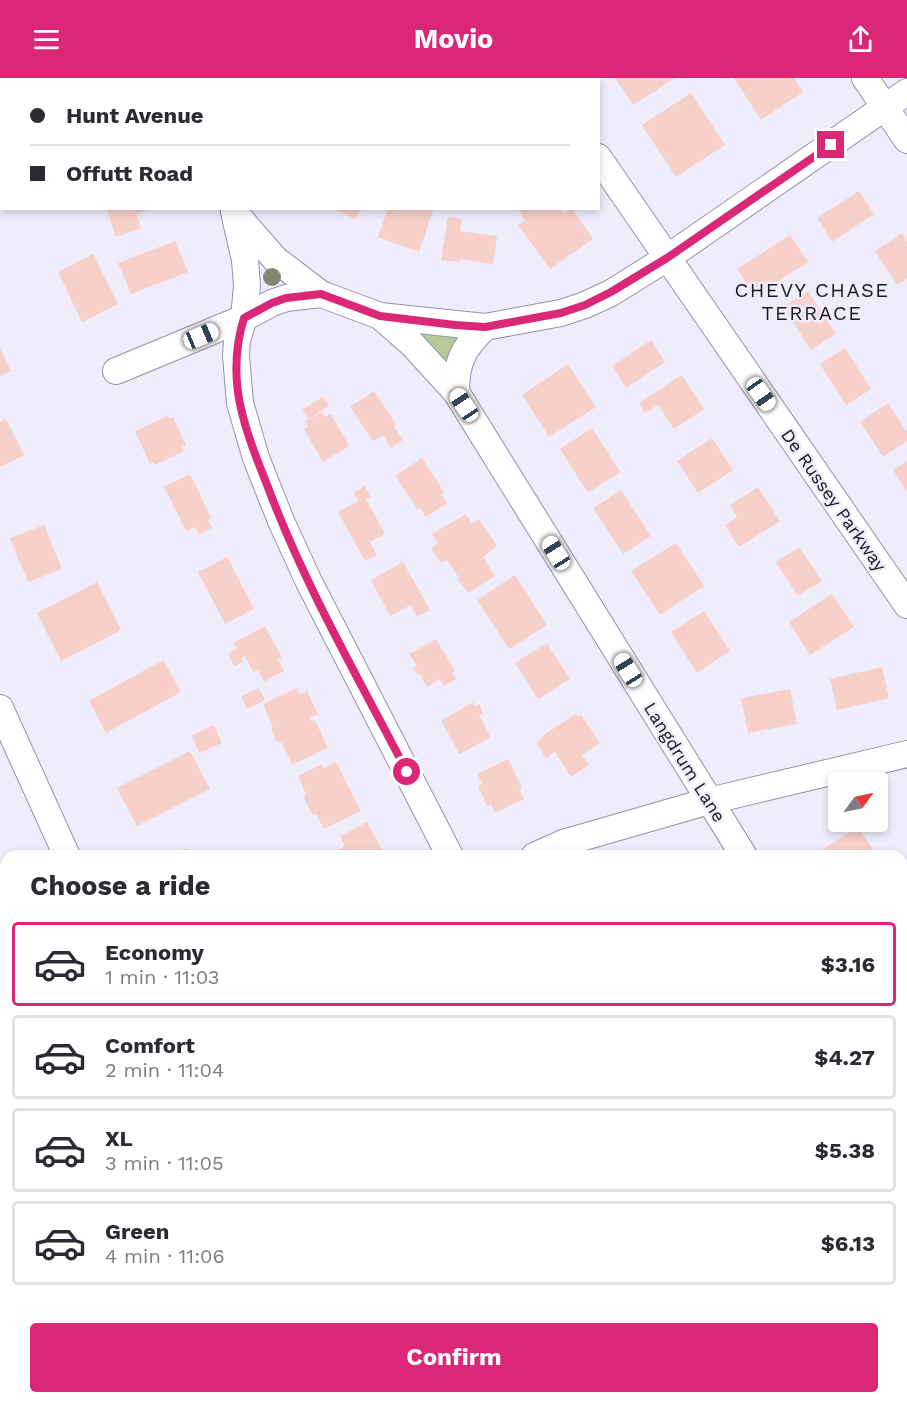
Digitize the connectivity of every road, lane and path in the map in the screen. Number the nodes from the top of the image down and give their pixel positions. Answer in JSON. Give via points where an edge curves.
{"nodes":[{"id":1,"x":865,"y":78,"type":"edge"},
{"id":2,"x":907,"y":92,"type":"edge"},
{"id":3,"x":885,"y":108,"type":"junction"},
{"id":4,"x":907,"y":140,"type":"edge"},
{"id":5,"x":600,"y":160,"type":"edge"},
{"id":6,"x":233,"y":210,"type":"edge"},
{"id":7,"x":667,"y":258,"type":"junction"},
{"id":8,"x":321,"y":294,"type":"junction"},
{"id":9,"x":380,"y":316,"type":"junction"},
{"id":10,"x":244,"y":318,"type":"junction"},
{"id":11,"x":485,"y":327,"type":"junction"},
{"id":12,"x":116,"y":372,"type":"dead end"},
{"id":13,"x":456,"y":392,"type":"junction"},
{"id":14,"x":907,"y":605,"type":"edge"},
{"id":15,"x":0,"y":708,"type":"edge"},
{"id":16,"x":907,"y":754,"type":"edge"},
{"id":17,"x":709,"y":801,"type":"junction"},
{"id":18,"x":64,"y":850,"type":"edge"},
{"id":19,"x":447,"y":850,"type":"edge"},
{"id":20,"x":547,"y":850,"type":"edge"},
{"id":21,"x":740,"y":850,"type":"edge"}],
"edges":[{"from":1,"to":3,"type":"street"},
{"from":2,"to":3,"type":"street"},
{"from":3,"to":4,"type":"street"},
{"from":3,"to":7,"type":"street"},
{"from":5,"to":7,"type":"street","name":"De Russey Parkway"},
{"from":6,"to":8,"type":"street","via":[[275,259]]},
{"from":6,"to":10,"type":"street","via":[[245,260]]},
{"from":7,"to":11,"type":"street","via":[[585,305]]},
{"from":7,"to":14,"type":"street","name":"De Russey Parkway"},
{"from":8,"to":9,"type":"street"},
{"from":8,"to":10,"type":"street","via":[[286,298]]},
{"from":9,"to":11,"type":"street"},
{"from":9,"to":13,"type":"street","name":"Langdrum Lane"},
{"from":10,"to":12,"type":"street"},
{"from":10,"to":19,"type":"street","via":[[236,356],[240,404],[256,458],[309,582]]},
{"from":11,"to":13,"type":"street","via":[[464,351],[456,370]]},
{"from":13,"to":17,"type":"street","name":"Langdrum Lane"},
{"from":15,"to":18,"type":"street"},
{"from":16,"to":17,"type":"street"},
{"from":17,"to":20,"type":"street"},
{"from":17,"to":21,"type":"street","name":"Langdrum Lane"}]}
